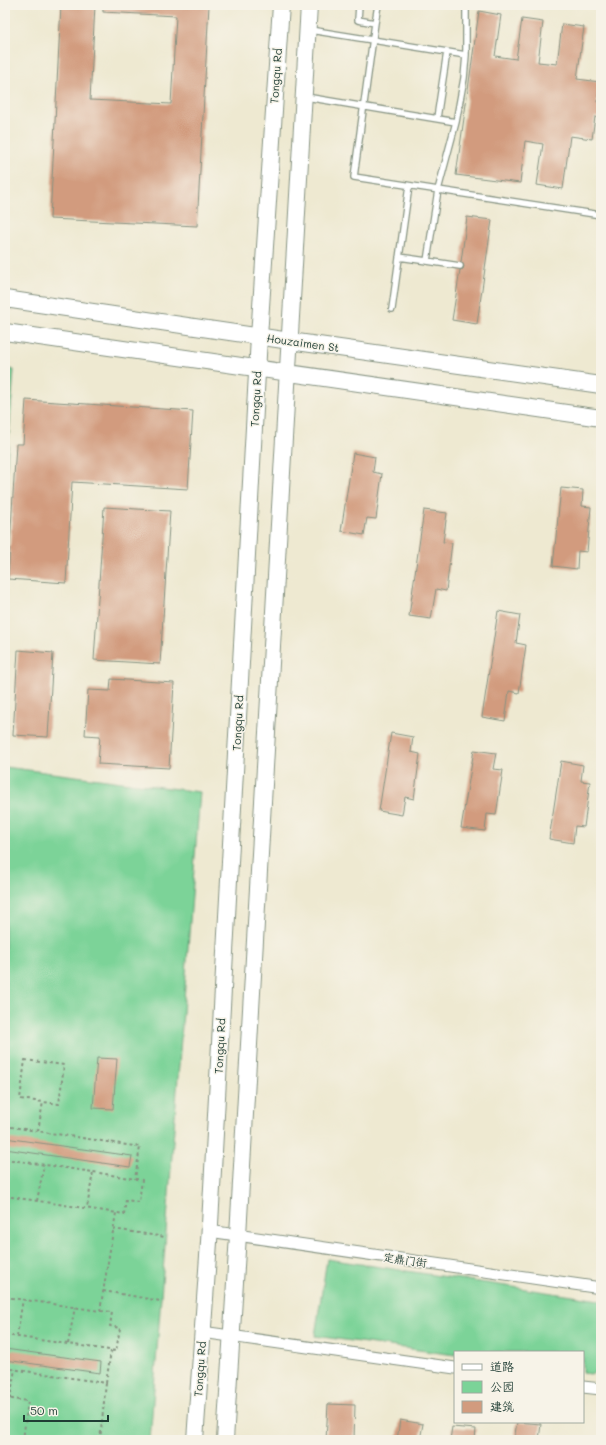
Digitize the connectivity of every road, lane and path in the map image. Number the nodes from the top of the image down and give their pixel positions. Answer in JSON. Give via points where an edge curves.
{"nodes":[{"id":1,"x":270,"y":5,"type":"edge"},
{"id":2,"x":280,"y":5,"type":"edge"},
{"id":3,"x":309,"y":5,"type":"edge"},
{"id":4,"x":359,"y":5,"type":"edge"},
{"id":5,"x":378,"y":5,"type":"edge"},
{"id":6,"x":466,"y":5,"type":"edge"},
{"id":7,"x":375,"y":22,"type":"junction"},
{"id":8,"x":308,"y":30,"type":"junction"},
{"id":9,"x":373,"y":40,"type":"junction"},
{"id":10,"x":447,"y":52,"type":"junction"},
{"id":11,"x":466,"y":55,"type":"junction"},
{"id":12,"x":304,"y":97,"type":"junction"},
{"id":13,"x":364,"y":107,"type":"junction"},
{"id":14,"x":437,"y":118,"type":"junction"},
{"id":15,"x":456,"y":122,"type":"junction"},
{"id":16,"x":409,"y":186,"type":"junction"},
{"id":17,"x":438,"y":190,"type":"junction"},
{"id":18,"x":601,"y":215,"type":"edge"},
{"id":19,"x":399,"y":257,"type":"junction"},
{"id":20,"x":427,"y":261,"type":"junction"},
{"id":21,"x":460,"y":266,"type":"dead end"},
{"id":22,"x":5,"y":299,"type":"edge"},
{"id":23,"x":392,"y":308,"type":"dead end"},
{"id":24,"x":5,"y":332,"type":"edge"},
{"id":25,"x":259,"y":337,"type":"junction"},
{"id":26,"x":290,"y":341,"type":"junction"},
{"id":27,"x":258,"y":369,"type":"junction"},
{"id":28,"x":288,"y":373,"type":"junction"},
{"id":29,"x":601,"y":385,"type":"edge"},
{"id":30,"x":601,"y":418,"type":"edge"},
{"id":31,"x":43,"y":1102,"type":"junction"},
{"id":32,"x":5,"y":1126,"type":"edge"},
{"id":33,"x":38,"y":1131,"type":"junction"},
{"id":34,"x":5,"y":1159,"type":"edge"},
{"id":35,"x":44,"y":1165,"type":"junction"},
{"id":36,"x":93,"y":1172,"type":"junction"},
{"id":37,"x":135,"y":1179,"type":"junction"},
{"id":38,"x":5,"y":1196,"type":"edge"},
{"id":39,"x":37,"y":1201,"type":"junction"},
{"id":40,"x":87,"y":1208,"type":"junction"},
{"id":41,"x":116,"y":1213,"type":"junction"},
{"id":42,"x":113,"y":1229,"type":"junction"},
{"id":43,"x":210,"y":1231,"type":"junction"},
{"id":44,"x":238,"y":1235,"type":"junction"},
{"id":45,"x":165,"y":1237,"type":"dead end"},
{"id":46,"x":601,"y":1288,"type":"edge"},
{"id":47,"x":103,"y":1291,"type":"junction"},
{"id":48,"x":5,"y":1297,"type":"edge"},
{"id":49,"x":23,"y":1299,"type":"junction"},
{"id":50,"x":161,"y":1301,"type":"dead end"},
{"id":51,"x":75,"y":1307,"type":"junction"},
{"id":52,"x":100,"y":1311,"type":"junction"},
{"id":53,"x":202,"y":1332,"type":"junction"},
{"id":54,"x":5,"y":1334,"type":"edge"},
{"id":55,"x":17,"y":1336,"type":"junction"},
{"id":56,"x":232,"y":1336,"type":"junction"},
{"id":57,"x":68,"y":1344,"type":"junction"},
{"id":58,"x":111,"y":1351,"type":"junction"},
{"id":59,"x":5,"y":1368,"type":"edge"},
{"id":60,"x":454,"y":1368,"type":"edge"},
{"id":61,"x":15,"y":1369,"type":"junction"},
{"id":62,"x":106,"y":1383,"type":"junction"},
{"id":63,"x":584,"y":1386,"type":"edge"},
{"id":64,"x":601,"y":1389,"type":"edge"},
{"id":65,"x":5,"y":1398,"type":"edge"},
{"id":66,"x":10,"y":1399,"type":"junction"},
{"id":67,"x":5,"y":1438,"type":"edge"},
{"id":68,"x":20,"y":1440,"type":"edge"},
{"id":69,"x":23,"y":1440,"type":"edge"},
{"id":70,"x":100,"y":1440,"type":"edge"},
{"id":71,"x":195,"y":1440,"type":"edge"},
{"id":72,"x":225,"y":1440,"type":"edge"}],
"edges":[{"from":1,"to":25,"type":"street"},
{"from":2,"to":25,"type":"street","name":"Tongqu Rd"},
{"from":3,"to":8,"type":"street"},
{"from":4,"to":7,"type":"lane","via":[[358,20]]},
{"from":5,"to":7,"type":"lane"},
{"from":6,"to":11,"type":"lane"},
{"from":7,"to":9,"type":"lane"},
{"from":8,"to":9,"type":"lane"},
{"from":8,"to":12,"type":"street"},
{"from":9,"to":10,"type":"lane"},
{"from":9,"to":13,"type":"lane"},
{"from":10,"to":11,"type":"lane"},
{"from":10,"to":14,"type":"lane"},
{"from":11,"to":15,"type":"lane"},
{"from":12,"to":13,"type":"lane"},
{"from":12,"to":26,"type":"street"},
{"from":13,"to":14,"type":"lane"},
{"from":13,"to":16,"type":"lane","via":[[354,177]]},
{"from":14,"to":15,"type":"lane"},
{"from":15,"to":17,"type":"lane"},
{"from":16,"to":17,"type":"lane"},
{"from":16,"to":19,"type":"lane"},
{"from":17,"to":18,"type":"lane"},
{"from":17,"to":20,"type":"lane"},
{"from":19,"to":20,"type":"lane"},
{"from":19,"to":23,"type":"lane"},
{"from":20,"to":21,"type":"lane"},
{"from":22,"to":25,"type":"street","name":"Houzaimen St"},
{"from":24,"to":27,"type":"street"},
{"from":25,"to":26,"type":"street","name":"Houzaimen St"},
{"from":25,"to":27,"type":"street","name":"Tongqu Rd"},
{"from":26,"to":28,"type":"street"},
{"from":26,"to":29,"type":"street","name":"Houzaimen St"},
{"from":27,"to":28,"type":"street"},
{"from":27,"to":43,"type":"street","name":"Tongqu Rd"},
{"from":28,"to":30,"type":"street"},
{"from":28,"to":44,"type":"street"},
{"from":31,"to":31,"type":"path","via":[[20,1099],[25,1060],[64,1065],[59,1104]]},
{"from":31,"to":33,"type":"path"},
{"from":32,"to":33,"type":"path"},
{"from":33,"to":37,"type":"path","via":[[140,1147]]},
{"from":34,"to":35,"type":"path"},
{"from":35,"to":36,"type":"path"},
{"from":35,"to":39,"type":"path"},
{"from":36,"to":37,"type":"path"},
{"from":36,"to":40,"type":"path"},
{"from":37,"to":41,"type":"path","via":[[142,1180],[139,1202],[126,1200],[124,1214]]},
{"from":38,"to":39,"type":"path"},
{"from":39,"to":40,"type":"path"},
{"from":40,"to":41,"type":"path"},
{"from":41,"to":42,"type":"path"},
{"from":42,"to":45,"type":"path"},
{"from":42,"to":47,"type":"path"},
{"from":43,"to":44,"type":"street","name":"定鼎门街"},
{"from":43,"to":53,"type":"street","name":"Tongqu Rd"},
{"from":44,"to":46,"type":"street","name":"定鼎门街"},
{"from":44,"to":56,"type":"street"},
{"from":47,"to":50,"type":"path"},
{"from":47,"to":52,"type":"path"},
{"from":48,"to":49,"type":"path"},
{"from":49,"to":51,"type":"path"},
{"from":49,"to":55,"type":"path"},
{"from":51,"to":52,"type":"path"},
{"from":51,"to":57,"type":"path"},
{"from":52,"to":58,"type":"path","via":[[112,1312],[110,1326],[120,1328],[116,1351]]},
{"from":53,"to":56,"type":"street"},
{"from":53,"to":71,"type":"street","name":"Tongqu Rd"},
{"from":54,"to":55,"type":"path"},
{"from":55,"to":57,"type":"path"},
{"from":56,"to":60,"type":"street"},
{"from":56,"to":72,"type":"street"},
{"from":57,"to":58,"type":"path"},
{"from":58,"to":62,"type":"path"},
{"from":59,"to":61,"type":"path"},
{"from":61,"to":62,"type":"path"},
{"from":61,"to":66,"type":"path"},
{"from":62,"to":70,"type":"path"},
{"from":63,"to":64,"type":"street"},
{"from":65,"to":66,"type":"path"},
{"from":66,"to":69,"type":"path","via":[[28,1401]]},
{"from":67,"to":68,"type":"path"}]}
